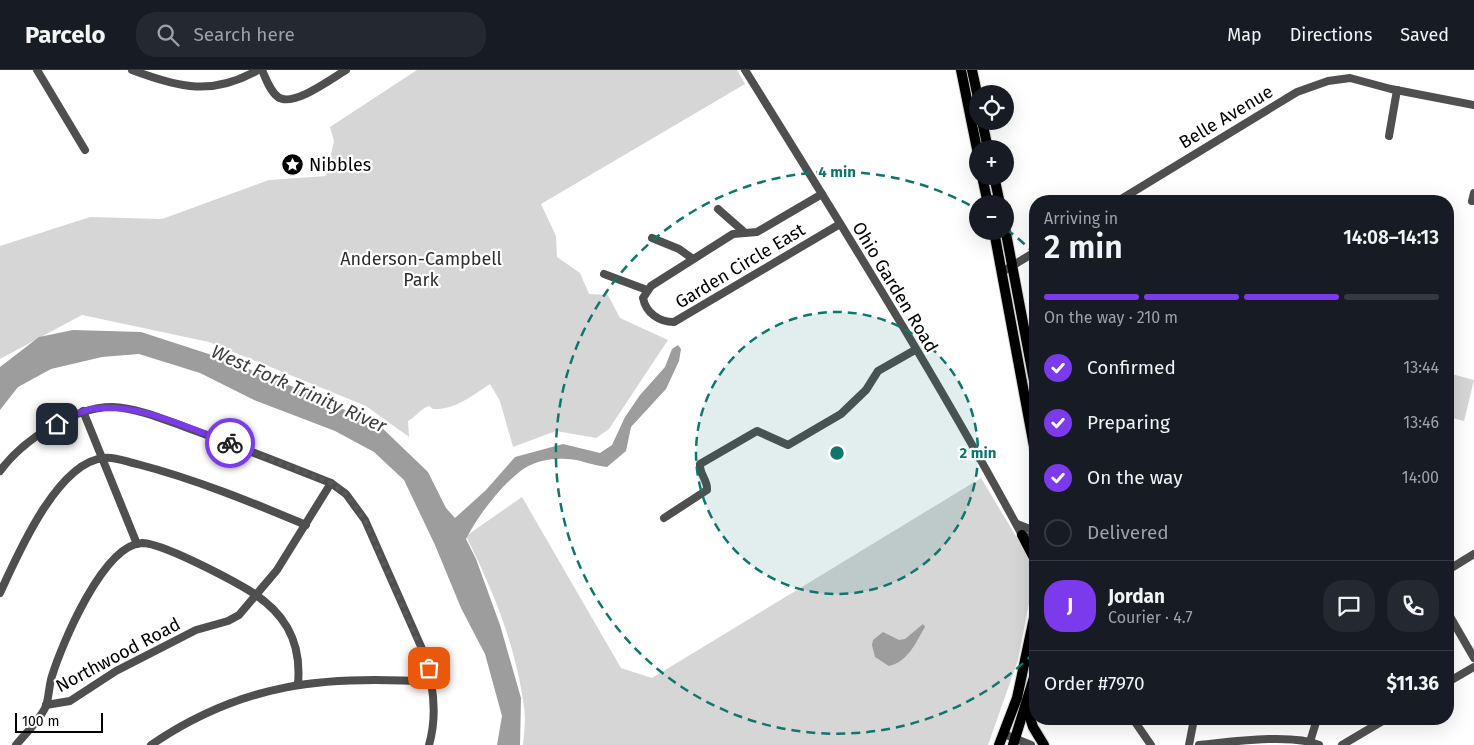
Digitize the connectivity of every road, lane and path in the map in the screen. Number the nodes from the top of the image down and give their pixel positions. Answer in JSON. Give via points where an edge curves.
{"nodes":[{"id":1,"x":36,"y":70,"type":"edge"},
{"id":2,"x":132,"y":70,"type":"edge"},
{"id":3,"x":260,"y":70,"type":"edge"},
{"id":4,"x":346,"y":70,"type":"edge"},
{"id":5,"x":745,"y":70,"type":"edge"},
{"id":6,"x":960,"y":70,"type":"edge"},
{"id":7,"x":972,"y":70,"type":"edge"},
{"id":8,"x":975,"y":85,"type":"edge"},
{"id":9,"x":1396,"y":90,"type":"junction"},
{"id":10,"x":969,"y":102,"type":"edge"},
{"id":11,"x":1474,"y":105,"type":"edge"},
{"id":12,"x":1389,"y":136,"type":"dead end"},
{"id":13,"x":85,"y":150,"type":"dead end"},
{"id":14,"x":822,"y":194,"type":"junction"},
{"id":15,"x":1128,"y":195,"type":"edge"},
{"id":16,"x":718,"y":209,"type":"dead end"},
{"id":17,"x":840,"y":224,"type":"junction"},
{"id":18,"x":742,"y":231,"type":"junction"},
{"id":19,"x":652,"y":238,"type":"dead end"},
{"id":20,"x":996,"y":240,"type":"edge"},
{"id":21,"x":1008,"y":240,"type":"edge"},
{"id":22,"x":1029,"y":256,"type":"edge"},
{"id":23,"x":693,"y":259,"type":"junction"},
{"id":24,"x":1013,"y":266,"type":"junction"},
{"id":25,"x":1002,"y":272,"type":"junction"},
{"id":26,"x":604,"y":274,"type":"dead end"},
{"id":27,"x":647,"y":290,"type":"junction"},
{"id":28,"x":915,"y":350,"type":"junction"},
{"id":29,"x":1029,"y":351,"type":"edge"},
{"id":30,"x":1029,"y":386,"type":"edge"},
{"id":31,"x":1024,"y":388,"type":"junction"},
{"id":32,"x":83,"y":411,"type":"junction"},
{"id":33,"x":1029,"y":417,"type":"edge"},
{"id":34,"x":103,"y":458,"type":"junction"},
{"id":35,"x":0,"y":471,"type":"edge"},
{"id":36,"x":331,"y":483,"type":"junction"},
{"id":37,"x":664,"y":518,"type":"dead end"},
{"id":38,"x":1016,"y":523,"type":"junction"},
{"id":39,"x":306,"y":525,"type":"junction"},
{"id":40,"x":1029,"y":530,"type":"edge"},
{"id":41,"x":1022,"y":535,"type":"junction"},
{"id":42,"x":1029,"y":537,"type":"edge"},
{"id":43,"x":137,"y":544,"type":"junction"},
{"id":44,"x":1029,"y":548,"type":"edge"},
{"id":45,"x":1474,"y":554,"type":"edge"},
{"id":46,"x":1454,"y":566,"type":"edge"},
{"id":47,"x":0,"y":593,"type":"edge"},
{"id":48,"x":258,"y":595,"type":"junction"},
{"id":49,"x":1454,"y":623,"type":"edge"},
{"id":50,"x":1029,"y":641,"type":"edge"},
{"id":51,"x":1474,"y":658,"type":"edge"},
{"id":52,"x":1474,"y":666,"type":"edge"},
{"id":53,"x":1454,"y":678,"type":"edge"},
{"id":54,"x":431,"y":682,"type":"junction"},
{"id":55,"x":298,"y":684,"type":"junction"},
{"id":56,"x":1029,"y":695,"type":"edge"},
{"id":57,"x":46,"y":705,"type":"junction"},
{"id":58,"x":1026,"y":705,"type":"junction"},
{"id":59,"x":1029,"y":714,"type":"edge"},
{"id":60,"x":1032,"y":725,"type":"edge"},
{"id":61,"x":1137,"y":725,"type":"edge"},
{"id":62,"x":1193,"y":725,"type":"edge"},
{"id":63,"x":1316,"y":725,"type":"edge"},
{"id":64,"x":1376,"y":725,"type":"edge"},
{"id":65,"x":1002,"y":742,"type":"edge"},
{"id":66,"x":1014,"y":742,"type":"edge"},
{"id":67,"x":1313,"y":744,"type":"edge"},
{"id":68,"x":16,"y":745,"type":"edge"},
{"id":69,"x":151,"y":745,"type":"edge"},
{"id":70,"x":429,"y":745,"type":"edge"},
{"id":71,"x":1031,"y":745,"type":"edge"},
{"id":72,"x":1044,"y":745,"type":"edge"},
{"id":73,"x":1151,"y":745,"type":"edge"},
{"id":74,"x":1189,"y":745,"type":"edge"},
{"id":75,"x":1199,"y":745,"type":"edge"},
{"id":76,"x":1342,"y":745,"type":"edge"}],
"edges":[{"from":1,"to":13,"type":"street"},
{"from":2,"to":3,"type":"street","via":[[170,84],[194,88],[225,84]]},
{"from":3,"to":4,"type":"street","via":[[279,98],[285,99],[300,98]]},
{"from":5,"to":14,"type":"street","name":"Ohio Garden Road"},
{"from":6,"to":10,"type":"main road"},
{"from":7,"to":8,"type":"main road"},
{"from":9,"to":11,"type":"street","name":"Belle Avenue"},
{"from":9,"to":12,"type":"street"},
{"from":9,"to":15,"type":"street","name":"Belle Avenue","via":[[1350,78],[1328,81],[1297,92]]},
{"from":14,"to":17,"type":"street","name":"Ohio Garden Road"},
{"from":14,"to":18,"type":"street","via":[[757,232]]},
{"from":16,"to":18,"type":"street"},
{"from":17,"to":27,"type":"street","name":"Garden Circle East","via":[[674,322],[660,320],[647,310],[643,298]]},
{"from":17,"to":28,"type":"street","name":"Ohio Garden Road"},
{"from":18,"to":23,"type":"street"},
{"from":19,"to":23,"type":"street","via":[[679,249]]},
{"from":20,"to":25,"type":"main road"},
{"from":21,"to":24,"type":"main road"},
{"from":22,"to":24,"type":"street"},
{"from":23,"to":27,"type":"street"},
{"from":24,"to":25,"type":"street"},
{"from":24,"to":29,"type":"main road"},
{"from":25,"to":31,"type":"main road"},
{"from":26,"to":27,"type":"street"},
{"from":28,"to":37,"type":"street","via":[[878,372],[866,390],[841,414],[788,446],[757,430],[700,464],[708,483],[707,490]]},
{"from":28,"to":38,"type":"street","name":"Ohio Garden Road"},
{"from":30,"to":31,"type":"street"},
{"from":31,"to":33,"type":"main road"},
{"from":32,"to":34,"type":"street"},
{"from":32,"to":35,"type":"street","via":[[17,451]]},
{"from":32,"to":36,"type":"street","via":[[113,407],[156,417]]},
{"from":34,"to":39,"type":"street","via":[[156,469]]},
{"from":34,"to":43,"type":"street"},
{"from":34,"to":47,"type":"street","via":[[88,464],[62,484],[32,526]]},
{"from":36,"to":39,"type":"street","name":"Northwood Road"},
{"from":36,"to":54,"type":"street","via":[[346,494],[365,520],[423,651]]},
{"from":38,"to":40,"type":"street"},
{"from":38,"to":41,"type":"street","name":"Ohio Garden Road"},
{"from":39,"to":48,"type":"street","name":"Northwood Road"},
{"from":41,"to":42,"type":"street"},
{"from":41,"to":44,"type":"main road"},
{"from":43,"to":48,"type":"street","via":[[157,546]]},
{"from":43,"to":57,"type":"street","via":[[115,558],[100,574],[70,629],[52,675]]},
{"from":45,"to":46,"type":"street"},
{"from":48,"to":55,"type":"street","via":[[274,608],[290,630],[299,672]]},
{"from":48,"to":57,"type":"street","name":"Northwood Road","via":[[239,615],[196,630],[116,671],[70,701]]},
{"from":49,"to":51,"type":"street"},
{"from":50,"to":65,"type":"main road","via":[[1017,698]]},
{"from":52,"to":53,"type":"street"},
{"from":54,"to":55,"type":"street","via":[[373,678]]},
{"from":54,"to":70,"type":"street","via":[[434,723]]},
{"from":55,"to":69,"type":"street","via":[[211,710],[175,728]]},
{"from":56,"to":58,"type":"main road"},
{"from":57,"to":68,"type":"street","name":"Northwood Road"},
{"from":58,"to":59,"type":"main road"},
{"from":58,"to":66,"type":"main road"},
{"from":60,"to":72,"type":"main road"},
{"from":61,"to":73,"type":"street"},
{"from":62,"to":74,"type":"street"},
{"from":63,"to":67,"type":"street"},
{"from":64,"to":76,"type":"street"},
{"from":65,"to":66,"type":"street"},
{"from":66,"to":71,"type":"street"},
{"from":67,"to":75,"type":"street","via":[[1247,741]]}]}
